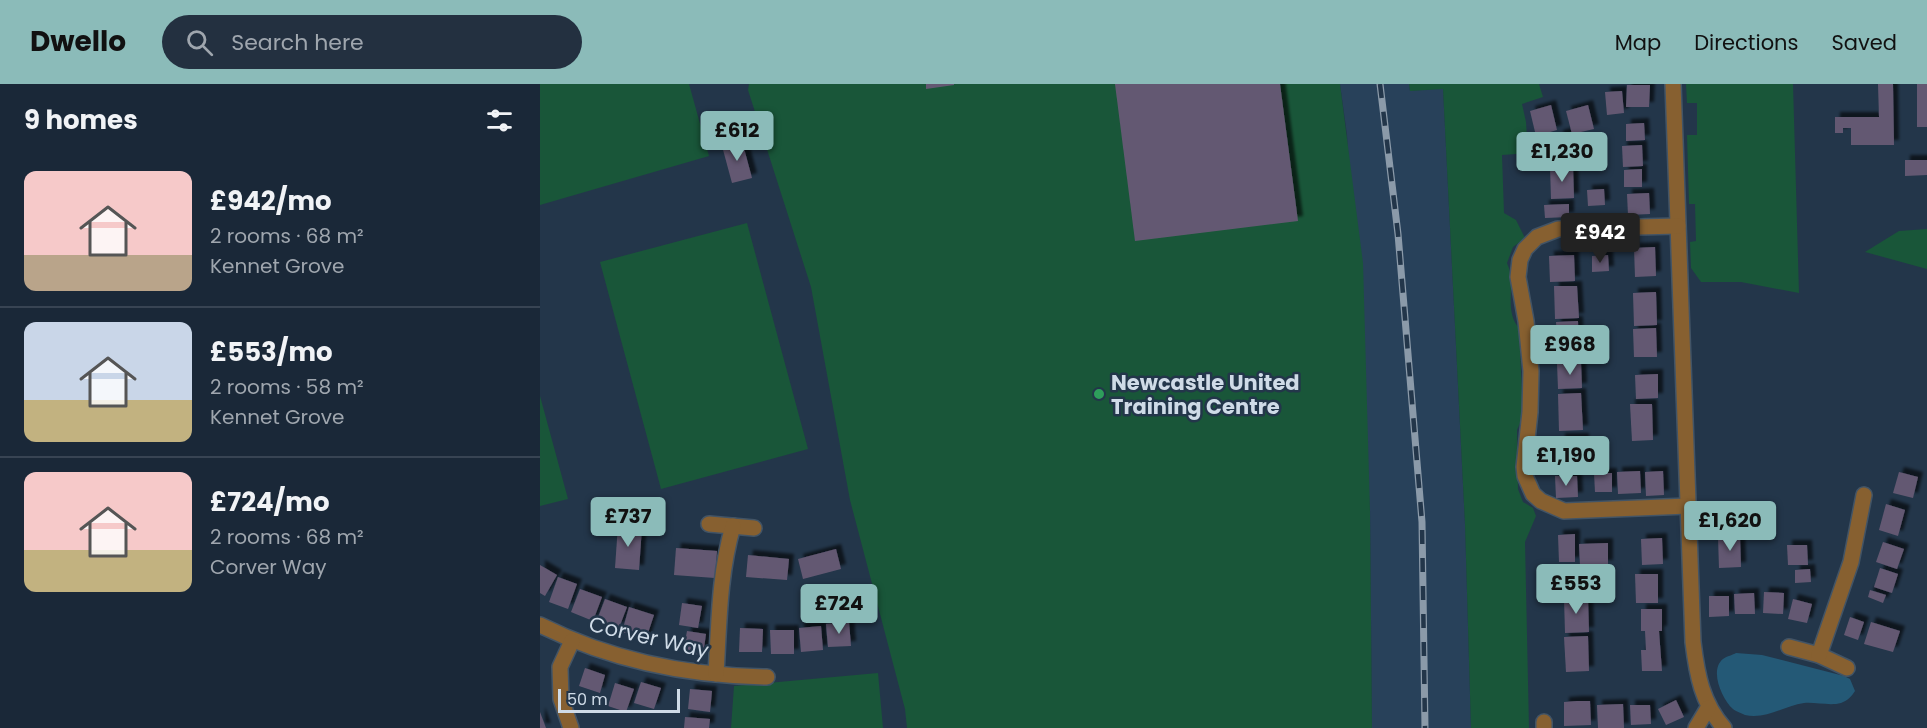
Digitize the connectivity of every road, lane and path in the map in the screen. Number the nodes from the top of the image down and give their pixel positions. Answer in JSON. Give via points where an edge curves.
{"nodes":[{"id":1,"x":1673,"y":84,"type":"edge"},
{"id":2,"x":1678,"y":226,"type":"junction"},
{"id":3,"x":1864,"y":495,"type":"dead end"},
{"id":4,"x":1688,"y":506,"type":"junction"},
{"id":5,"x":709,"y":524,"type":"dead end"},
{"id":6,"x":733,"y":526,"type":"junction"},
{"id":7,"x":754,"y":528,"type":"dead end"},
{"id":8,"x":540,"y":625,"type":"edge"},
{"id":9,"x":572,"y":641,"type":"junction"},
{"id":10,"x":1789,"y":647,"type":"dead end"},
{"id":11,"x":1819,"y":655,"type":"junction"},
{"id":12,"x":1847,"y":668,"type":"dead end"},
{"id":13,"x":716,"y":674,"type":"junction"},
{"id":14,"x":767,"y":677,"type":"dead end"},
{"id":15,"x":1708,"y":708,"type":"junction"},
{"id":16,"x":571,"y":728,"type":"edge"},
{"id":17,"x":1696,"y":728,"type":"edge"},
{"id":18,"x":1724,"y":728,"type":"edge"}],
"edges":[{"from":1,"to":2,"type":"street"},
{"from":2,"to":4,"type":"street"},
{"from":2,"to":4,"type":"street","via":[[1558,229],[1537,237],[1525,249],[1518,277],[1530,371],[1524,467],[1533,494],[1546,505],[1564,511]]},
{"from":3,"to":11,"type":"street","via":[[1851,562]]},
{"from":4,"to":15,"type":"street","via":[[1693,642]]},
{"from":5,"to":6,"type":"street"},
{"from":6,"to":7,"type":"street"},
{"from":6,"to":13,"type":"street","name":"Corver Way","via":[[722,584]]},
{"from":8,"to":9,"type":"street","name":"Corver Way"},
{"from":9,"to":13,"type":"street","name":"Corver Way","via":[[614,655]]},
{"from":9,"to":16,"type":"street","via":[[560,667],[561,699]]},
{"from":10,"to":11,"type":"street"},
{"from":11,"to":12,"type":"street"},
{"from":13,"to":14,"type":"street","name":"Corver Way"},
{"from":15,"to":17,"type":"street"},
{"from":15,"to":18,"type":"street"}]}
